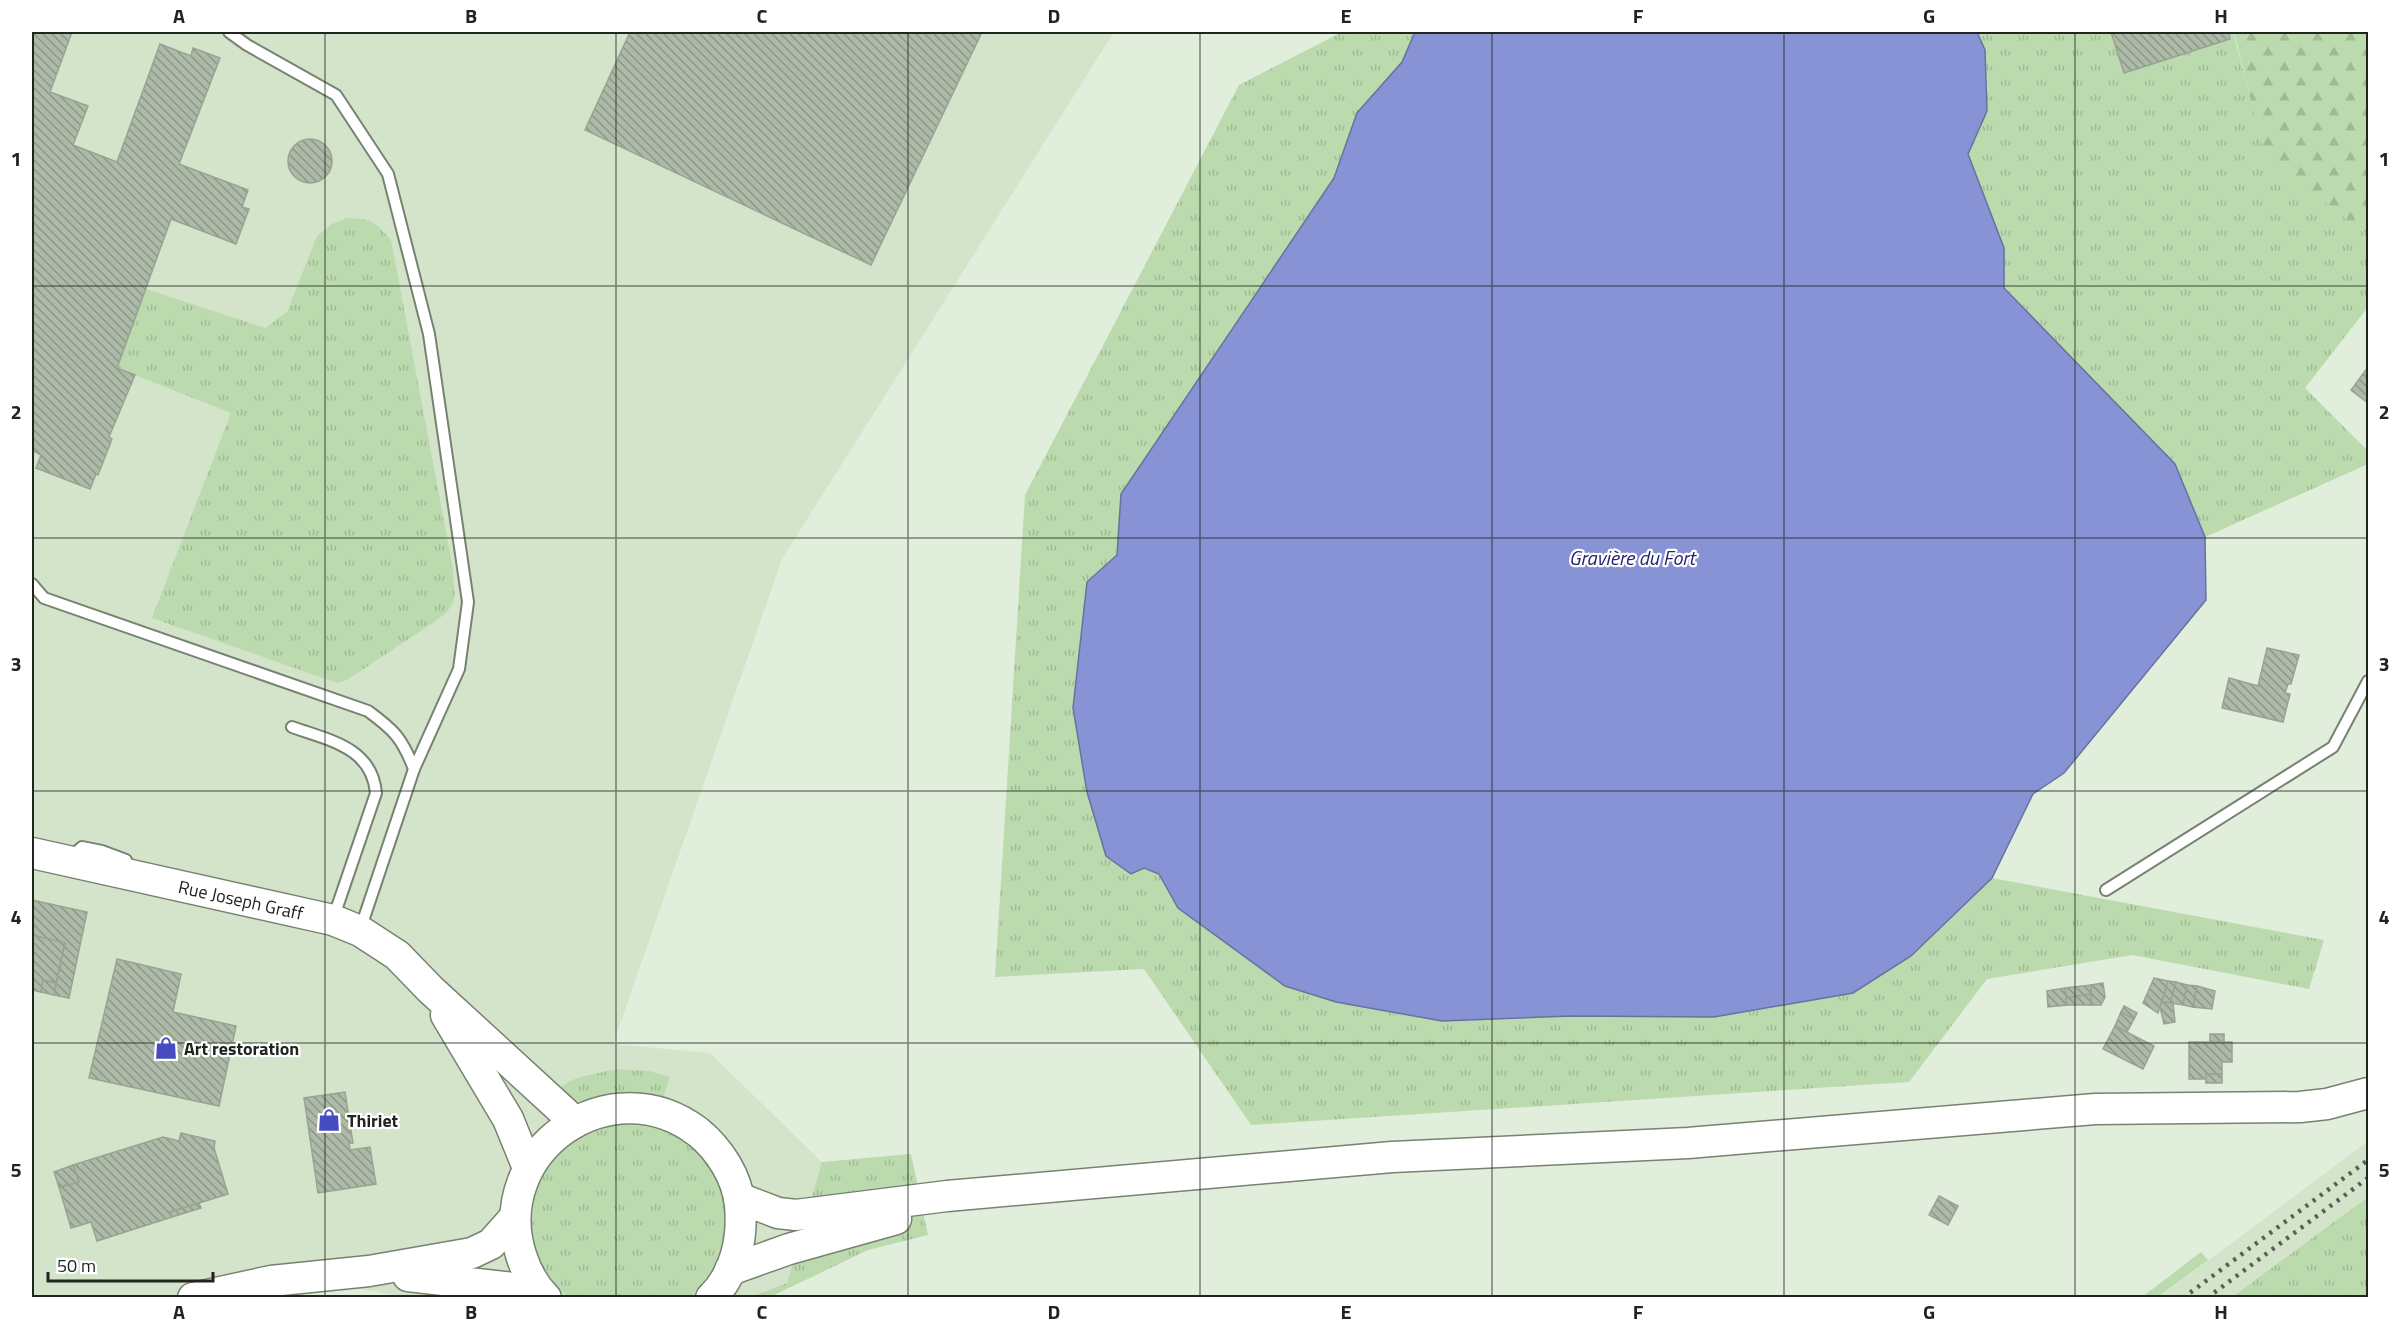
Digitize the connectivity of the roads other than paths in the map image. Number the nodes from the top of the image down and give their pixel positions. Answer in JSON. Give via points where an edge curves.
{"nodes":[{"id":1,"x":229,"y":32,"type":"edge"},
{"id":2,"x":32,"y":584,"type":"edge"},
{"id":3,"x":2368,"y":681,"type":"edge"},
{"id":4,"x":292,"y":727,"type":"dead end"},
{"id":5,"x":414,"y":769,"type":"junction"},
{"id":6,"x":32,"y":853,"type":"edge"},
{"id":7,"x":2106,"y":890,"type":"dead end"},
{"id":8,"x":347,"y":926,"type":"junction"},
{"id":9,"x":430,"y":990,"type":"junction"},
{"id":10,"x":2368,"y":1094,"type":"edge"},
{"id":11,"x":575,"y":1122,"type":"junction"},
{"id":12,"x":528,"y":1168,"type":"junction"},
{"id":13,"x":1038,"y":1189,"type":"junction"},
{"id":14,"x":739,"y":1198,"type":"junction"},
{"id":15,"x":515,"y":1217,"type":"junction"},
{"id":16,"x":730,"y":1270,"type":"junction"},
{"id":17,"x":369,"y":1271,"type":"junction"},
{"id":18,"x":542,"y":1294,"type":"edge"},
{"id":19,"x":193,"y":1298,"type":"edge"},
{"id":20,"x":711,"y":1298,"type":"edge"}],
"edges":[{"from":1,"to":5,"type":"lane","via":[[336,95],[388,174],[429,334],[468,602],[459,669]]},
{"from":2,"to":5,"type":"lane","via":[[44,598],[368,711],[403,743]]},
{"from":3,"to":7,"type":"lane","via":[[2333,747]]},
{"from":4,"to":8,"type":"lane","via":[[347,747],[368,766],[375,779],[376,793]]},
{"from":5,"to":8,"type":"lane"},
{"from":6,"to":8,"type":"main road","name":"Rue Joseph Graff"},
{"from":8,"to":9,"type":"main road","name":"Rue Joseph Graff","via":[[397,955]]},
{"from":9,"to":11,"type":"main road","name":"Rue Joseph Graff"},
{"from":9,"to":12,"type":"main road","name":"Rue Joseph Graff","via":[[508,1119]]},
{"from":10,"to":13,"type":"main road","via":[[2300,1107],[2095,1109],[1688,1143],[1392,1157]]},
{"from":11,"to":12,"type":"main road","via":[[548,1141]]},
{"from":11,"to":14,"type":"main road","via":[[597,1112],[620,1108],[667,1114],[706,1139],[721,1156]]},
{"from":12,"to":15,"type":"main road"},
{"from":13,"to":14,"type":"main road","via":[[796,1215],[778,1213]]},
{"from":13,"to":16,"type":"main road","via":[[852,1230]]},
{"from":14,"to":16,"type":"main road","via":[[739,1247]]},
{"from":15,"to":17,"type":"main road","via":[[491,1244],[472,1253]]},
{"from":15,"to":18,"type":"main road","via":[[517,1243],[525,1268]]},
{"from":16,"to":20,"type":"main road"},
{"from":17,"to":18,"type":"main road"},
{"from":17,"to":19,"type":"main road","via":[[271,1281]]}]}
